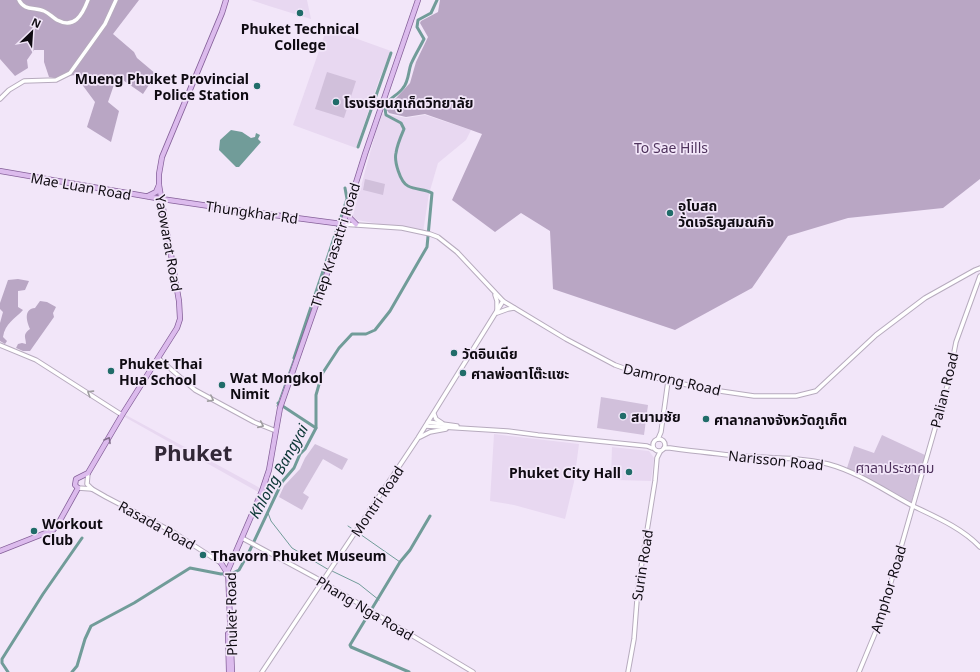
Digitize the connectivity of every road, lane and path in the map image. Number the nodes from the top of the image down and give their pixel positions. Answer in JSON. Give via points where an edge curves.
{"nodes":[{"id":1,"x":20,"y":0,"type":"edge"},
{"id":2,"x":88,"y":0,"type":"edge"},
{"id":3,"x":116,"y":0,"type":"edge"},
{"id":4,"x":226,"y":0,"type":"edge"},
{"id":5,"x":418,"y":0,"type":"edge"},
{"id":6,"x":0,"y":99,"type":"edge"},
{"id":7,"x":0,"y":171,"type":"edge"},
{"id":8,"x":159,"y":185,"type":"junction"},
{"id":9,"x":147,"y":197,"type":"junction"},
{"id":10,"x":162,"y":199,"type":"junction"},
{"id":11,"x":178,"y":202,"type":"junction"},
{"id":12,"x":347,"y":210,"type":"junction"},
{"id":13,"x":165,"y":213,"type":"junction"},
{"id":14,"x":340,"y":223,"type":"junction"},
{"id":15,"x":356,"y":224,"type":"junction"},
{"id":16,"x":980,"y":268,"type":"edge"},
{"id":17,"x":980,"y":276,"type":"edge"},
{"id":18,"x":494,"y":292,"type":"junction"},
{"id":19,"x":503,"y":302,"type":"junction"},
{"id":20,"x":514,"y":308,"type":"junction"},
{"id":21,"x":496,"y":313,"type":"junction"},
{"id":22,"x":0,"y":345,"type":"edge"},
{"id":23,"x":158,"y":358,"type":"junction"},
{"id":24,"x":668,"y":381,"type":"junction"},
{"id":25,"x":434,"y":414,"type":"junction"},
{"id":26,"x":122,"y":415,"type":"junction"},
{"id":27,"x":427,"y":424,"type":"junction"},
{"id":28,"x":445,"y":424,"type":"junction"},
{"id":29,"x":462,"y":427,"type":"junction"},
{"id":30,"x":453,"y":428,"type":"junction"},
{"id":31,"x":276,"y":431,"type":"junction"},
{"id":32,"x":418,"y":438,"type":"junction"},
{"id":33,"x":660,"y":439,"type":"junction"},
{"id":34,"x":652,"y":446,"type":"junction"},
{"id":35,"x":665,"y":446,"type":"junction"},
{"id":36,"x":658,"y":452,"type":"junction"},
{"id":37,"x":88,"y":473,"type":"junction"},
{"id":38,"x":78,"y":488,"type":"junction"},
{"id":39,"x":92,"y":489,"type":"junction"},
{"id":40,"x":262,"y":491,"type":"joint"},
{"id":41,"x":913,"y":506,"type":"junction"},
{"id":42,"x":242,"y":538,"type":"junction"},
{"id":43,"x":250,"y":542,"type":"junction"},
{"id":44,"x":240,"y":544,"type":"junction"},
{"id":45,"x":980,"y":547,"type":"edge"},
{"id":46,"x":0,"y":551,"type":"edge"},
{"id":47,"x":221,"y":563,"type":"junction"},
{"id":48,"x":231,"y":563,"type":"junction"},
{"id":49,"x":227,"y":570,"type":"junction"},
{"id":50,"x":329,"y":572,"type":"junction"},
{"id":51,"x":316,"y":578,"type":"junction"},
{"id":52,"x":322,"y":582,"type":"junction"},
{"id":53,"x":230,"y":657,"type":"junction"},
{"id":54,"x":229,"y":672,"type":"edge"},
{"id":55,"x":232,"y":672,"type":"edge"},
{"id":56,"x":262,"y":672,"type":"edge"},
{"id":57,"x":472,"y":672,"type":"edge"},
{"id":58,"x":628,"y":672,"type":"edge"},
{"id":59,"x":859,"y":672,"type":"edge"}],
"edges":[{"from":1,"to":2,"type":"street","via":[[28,9],[42,10],[66,23],[78,19]]},
{"from":3,"to":6,"type":"street","via":[[105,24],[70,73],[56,80],[24,81]]},
{"from":4,"to":8,"type":"main road","name":"Yaowarat Road","via":[[162,157],[158,174]]},
{"from":5,"to":12,"type":"main road","name":"Thep Krasattri Road"},
{"from":7,"to":9,"type":"main road","name":"Mae Luan Road"},
{"from":8,"to":9,"type":"main road","via":[[156,192]]},
{"from":8,"to":10,"type":"main road","name":"Yaowarat Road"},
{"from":9,"to":10,"type":"main road","name":"Mae Luan Road"},
{"from":10,"to":11,"type":"main road","name":"Thungkhar Rd"},
{"from":10,"to":13,"type":"main road","name":"Yaowarat Road"},
{"from":11,"to":13,"type":"main road","via":[[168,206]]},
{"from":11,"to":14,"type":"main road","name":"Thungkhar Rd"},
{"from":12,"to":14,"type":"main road","name":"Thep Krasattri Road"},
{"from":12,"to":15,"type":"main road"},
{"from":13,"to":23,"type":"main road","name":"Yaowarat Road","via":[[180,319]]},
{"from":14,"to":15,"type":"street","name":"Damrong Road"},
{"from":14,"to":31,"type":"main road","name":"Thep Krasattri Road","via":[[332,259],[281,405]]},
{"from":15,"to":18,"type":"street","name":"Damrong Road","via":[[402,228],[438,237],[457,252]]},
{"from":16,"to":24,"type":"street","name":"Damrong Road","via":[[937,291],[876,335],[816,391],[796,396],[754,396]]},
{"from":17,"to":41,"type":"street","name":"Palian Road","via":[[956,342],[948,383]]},
{"from":18,"to":19,"type":"street","name":"Damrong Road"},
{"from":18,"to":21,"type":"street","via":[[497,301]]},
{"from":19,"to":20,"type":"street","name":"Damrong Road"},
{"from":19,"to":21,"type":"street","name":"Montri Road"},
{"from":20,"to":21,"type":"street"},
{"from":20,"to":24,"type":"street","name":"Damrong Road","via":[[615,365]]},
{"from":21,"to":25,"type":"street","name":"Montri Road"},
{"from":26,"to":22,"type":"street","one_way":true,"via":[[32,358]]},
{"from":23,"to":26,"type":"main road","name":"Yaowarat Road"},
{"from":23,"to":31,"type":"street","one_way":true,"via":[[195,390]]},
{"from":24,"to":33,"type":"street"},
{"from":25,"to":27,"type":"street","name":"Montri Road"},
{"from":25,"to":28,"type":"street","via":[[436,419]]},
{"from":37,"to":26,"type":"main road","name":"Yaowarat Road","one_way":true},
{"from":27,"to":28,"type":"street"},
{"from":27,"to":30,"type":"street"},
{"from":27,"to":32,"type":"street","name":"Montri Road"},
{"from":28,"to":29,"type":"street"},
{"from":29,"to":30,"type":"street"},
{"from":29,"to":34,"type":"street"},
{"from":30,"to":32,"type":"street","via":[[438,430]]},
{"from":31,"to":40,"type":"main road","name":"Thep Krasattri Road","via":[[271,465]]},
{"from":32,"to":50,"type":"street","name":"Montri Road"},
{"from":33,"to":34,"type":"street","via":[[654,440]]},
{"from":33,"to":35,"type":"street"},
{"from":34,"to":36,"type":"street"},
{"from":35,"to":36,"type":"street"},
{"from":35,"to":41,"type":"street","name":"Narisson Road","via":[[827,464],[864,479]]},
{"from":36,"to":58,"type":"street","name":"Surin Road"},
{"from":37,"to":38,"type":"main road","name":"Yaowarat Road","via":[[76,480]]},
{"from":37,"to":39,"type":"street","via":[[87,484]]},
{"from":38,"to":39,"type":"street"},
{"from":38,"to":46,"type":"main road","via":[[53,530]]},
{"from":39,"to":47,"type":"street","name":"Rasada Road","via":[[173,532]]},
{"from":40,"to":42,"type":"main road","name":"Phuket Road"},
{"from":41,"to":45,"type":"street","name":"Narisson Road","via":[[940,519]]},
{"from":41,"to":59,"type":"street","name":"Amphor Road","via":[[876,632]]},
{"from":42,"to":43,"type":"street","name":"Phang Nga Road"},
{"from":42,"to":44,"type":"main road","name":"Phuket Road"},
{"from":43,"to":44,"type":"street"},
{"from":43,"to":51,"type":"street","name":"Phang Nga Road"},
{"from":44,"to":48,"type":"main road","name":"Phuket Road"},
{"from":47,"to":48,"type":"main road"},
{"from":47,"to":49,"type":"main road","name":"Rasada Road"},
{"from":48,"to":49,"type":"main road","name":"Phuket Road"},
{"from":49,"to":53,"type":"main road","name":"Phuket Road"},
{"from":50,"to":51,"type":"street"},
{"from":50,"to":52,"type":"street","name":"Montri Road"},
{"from":51,"to":52,"type":"street","name":"Phang Nga Road"},
{"from":52,"to":56,"type":"street","name":"Montri Road"},
{"from":52,"to":57,"type":"street","name":"Phang Nga Road"},
{"from":53,"to":54,"type":"main road","name":"Phuket Road"},
{"from":53,"to":55,"type":"main road","name":"Phuket Road"}]}
